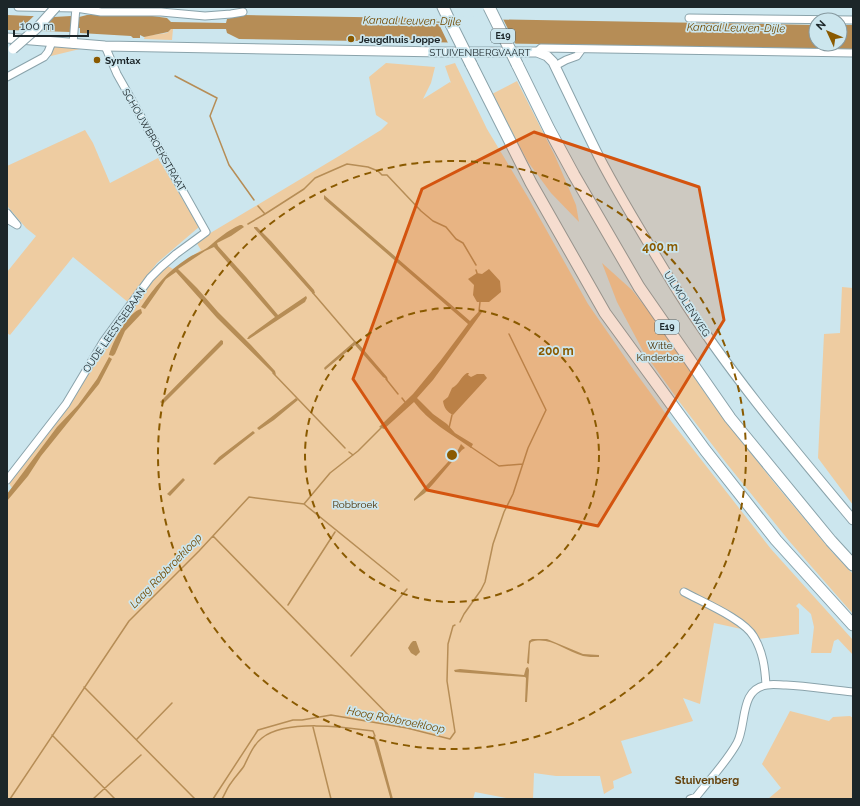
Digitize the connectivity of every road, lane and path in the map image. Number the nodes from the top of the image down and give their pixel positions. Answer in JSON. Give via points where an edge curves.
{"nodes":[{"id":1,"x":18,"y":7,"type":"edge"},
{"id":2,"x":25,"y":7,"type":"edge"},
{"id":3,"x":49,"y":7,"type":"edge"},
{"id":4,"x":56,"y":7,"type":"edge"},
{"id":5,"x":443,"y":7,"type":"edge"},
{"id":6,"x":489,"y":7,"type":"edge"},
{"id":7,"x":76,"y":9,"type":"edge"},
{"id":8,"x":243,"y":12,"type":"dead end"},
{"id":9,"x":689,"y":18,"type":"dead end"},
{"id":10,"x":853,"y":20,"type":"edge"},
{"id":11,"x":7,"y":38,"type":"edge"},
{"id":12,"x":52,"y":42,"type":"junction"},
{"id":13,"x":73,"y":44,"type":"junction"},
{"id":14,"x":105,"y":46,"type":"junction"},
{"id":15,"x":9,"y":49,"type":"edge"},
{"id":16,"x":582,"y":49,"type":"junction"},
{"id":17,"x":537,"y":52,"type":"junction"},
{"id":18,"x":853,"y":53,"type":"edge"},
{"id":19,"x":555,"y":66,"type":"junction"},
{"id":20,"x":7,"y":77,"type":"edge"},
{"id":21,"x":7,"y":213,"type":"edge"},
{"id":22,"x":7,"y":219,"type":"edge"},
{"id":23,"x":206,"y":232,"type":"joint"},
{"id":24,"x":7,"y":480,"type":"edge"},
{"id":25,"x":853,"y":520,"type":"edge"},
{"id":26,"x":853,"y":565,"type":"edge"},
{"id":27,"x":684,"y":592,"type":"dead end"},
{"id":28,"x":853,"y":624,"type":"edge"},
{"id":29,"x":766,"y":685,"type":"junction"},
{"id":30,"x":853,"y":692,"type":"edge"},
{"id":31,"x":690,"y":799,"type":"edge"}],
"edges":[{"from":1,"to":2,"type":"street"},
{"from":2,"to":7,"type":"street"},
{"from":3,"to":15,"type":"main road"},
{"from":4,"to":15,"type":"main road","bridge":true,"via":[[37,28]]},
{"from":5,"to":28,"type":"highway","bridge":true,"via":[[530,183],[605,313],[705,450],[776,540]]},
{"from":6,"to":26,"type":"highway","number":"E19","bridge":true,"via":[[574,175],[639,286],[730,418]]},
{"from":7,"to":8,"type":"street","via":[[205,16]]},
{"from":7,"to":13,"type":"street"},
{"from":9,"to":10,"type":"street"},
{"from":11,"to":12,"type":"main road","name":"STUIVENBERGVAART"},
{"from":12,"to":13,"type":"main road","name":"STUIVENBERGVAART"},
{"from":12,"to":20,"type":"street","via":[[44,57]]},
{"from":13,"to":14,"type":"main road","name":"STUIVENBERGVAART"},
{"from":14,"to":17,"type":"main road","name":"STUIVENBERGVAART"},
{"from":14,"to":23,"type":"street","name":"SCHOUWBROEKSTRAAT","via":[[116,74]]},
{"from":16,"to":17,"type":"street","name":"STUIVENBERGVAART","via":[[541,48]]},
{"from":16,"to":18,"type":"street","name":"STUIVENBERGVAART"},
{"from":16,"to":19,"type":"street","via":[[577,56]]},
{"from":17,"to":19,"type":"main road","name":"UILMOLENWEG","via":[[547,56]]},
{"from":19,"to":25,"type":"main road","name":"UILMOLENWEG","via":[[610,177],[679,293],[762,409]]},
{"from":21,"to":22,"type":"street","via":[[17,225]]},
{"from":23,"to":24,"type":"street","name":"OUDE LEESTSEBAAN","via":[[171,258],[150,278],[103,342],[66,404]]},
{"from":27,"to":29,"type":"street","via":[[734,619],[754,636],[764,660]]},
{"from":29,"to":30,"type":"street","via":[[794,685]]},
{"from":29,"to":31,"type":"street","via":[[757,690],[746,703],[741,731],[730,753],[700,792]]}]}
